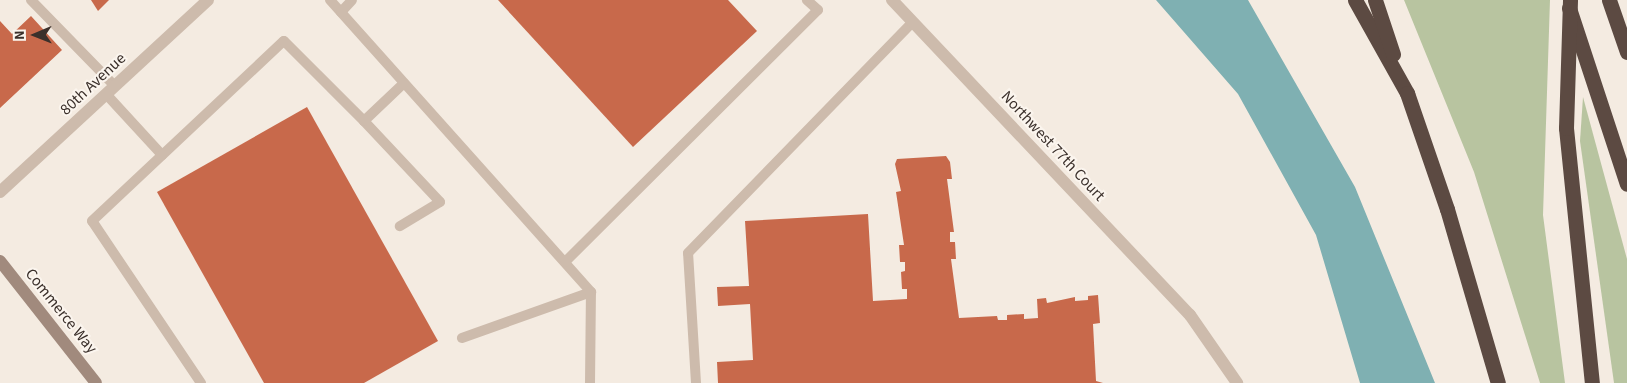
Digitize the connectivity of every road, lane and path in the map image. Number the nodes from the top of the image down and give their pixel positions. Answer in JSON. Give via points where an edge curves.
{"nodes":[{"id":1,"x":30,"y":0,"type":"edge"},
{"id":2,"x":208,"y":0,"type":"edge"},
{"id":3,"x":330,"y":0,"type":"edge"},
{"id":4,"x":352,"y":0,"type":"edge"},
{"id":5,"x":807,"y":0,"type":"edge"},
{"id":6,"x":892,"y":0,"type":"edge"},
{"id":7,"x":1355,"y":0,"type":"edge"},
{"id":8,"x":1375,"y":0,"type":"edge"},
{"id":9,"x":1568,"y":0,"type":"edge"},
{"id":10,"x":1609,"y":0,"type":"edge"},
{"id":11,"x":341,"y":12,"type":"junction"},
{"id":12,"x":913,"y":22,"type":"junction"},
{"id":13,"x":1627,"y":52,"type":"edge"},
{"id":14,"x":404,"y":83,"type":"junction"},
{"id":15,"x":110,"y":90,"type":"junction"},
{"id":16,"x":1407,"y":93,"type":"junction"},
{"id":17,"x":364,"y":121,"type":"junction"},
{"id":18,"x":162,"y":154,"type":"junction"},
{"id":19,"x":1627,"y":184,"type":"edge"},
{"id":20,"x":0,"y":192,"type":"edge"},
{"id":21,"x":400,"y":226,"type":"dead end"},
{"id":22,"x":0,"y":261,"type":"edge"},
{"id":23,"x":565,"y":262,"type":"junction"},
{"id":24,"x":591,"y":292,"type":"junction"},
{"id":25,"x":462,"y":338,"type":"dead end"},
{"id":26,"x":96,"y":383,"type":"edge"},
{"id":27,"x":201,"y":383,"type":"edge"},
{"id":28,"x":590,"y":383,"type":"edge"},
{"id":29,"x":696,"y":383,"type":"edge"},
{"id":30,"x":1236,"y":383,"type":"edge"},
{"id":31,"x":1498,"y":383,"type":"edge"},
{"id":32,"x":1592,"y":383,"type":"edge"}],
"edges":[{"from":1,"to":15,"type":"lane"},
{"from":2,"to":15,"type":"street","name":"80th Avenue"},
{"from":3,"to":11,"type":"lane"},
{"from":4,"to":11,"type":"lane"},
{"from":5,"to":23,"type":"lane","via":[[818,10]]},
{"from":6,"to":12,"type":"street","name":"Northwest 77th Court"},
{"from":7,"to":16,"type":"highway"},
{"from":8,"to":16,"type":"highway"},
{"from":9,"to":19,"type":"highway"},
{"from":9,"to":32,"type":"highway","bridge":true,"via":[[1566,128]]},
{"from":10,"to":13,"type":"highway"},
{"from":11,"to":14,"type":"lane"},
{"from":12,"to":29,"type":"lane","via":[[688,253]]},
{"from":12,"to":30,"type":"street","name":"Northwest 77th Court","via":[[1190,315]]},
{"from":14,"to":17,"type":"lane"},
{"from":14,"to":23,"type":"lane"},
{"from":15,"to":18,"type":"lane"},
{"from":15,"to":20,"type":"street","name":"80th Avenue"},
{"from":16,"to":31,"type":"highway","via":[[1447,209]]},
{"from":17,"to":18,"type":"lane","via":[[284,41]]},
{"from":17,"to":21,"type":"lane","via":[[440,202]]},
{"from":18,"to":27,"type":"lane","via":[[92,221]]},
{"from":22,"to":26,"type":"street","name":"Commerce Way"},
{"from":23,"to":24,"type":"lane"},
{"from":24,"to":25,"type":"lane"},
{"from":24,"to":28,"type":"lane"}]}
